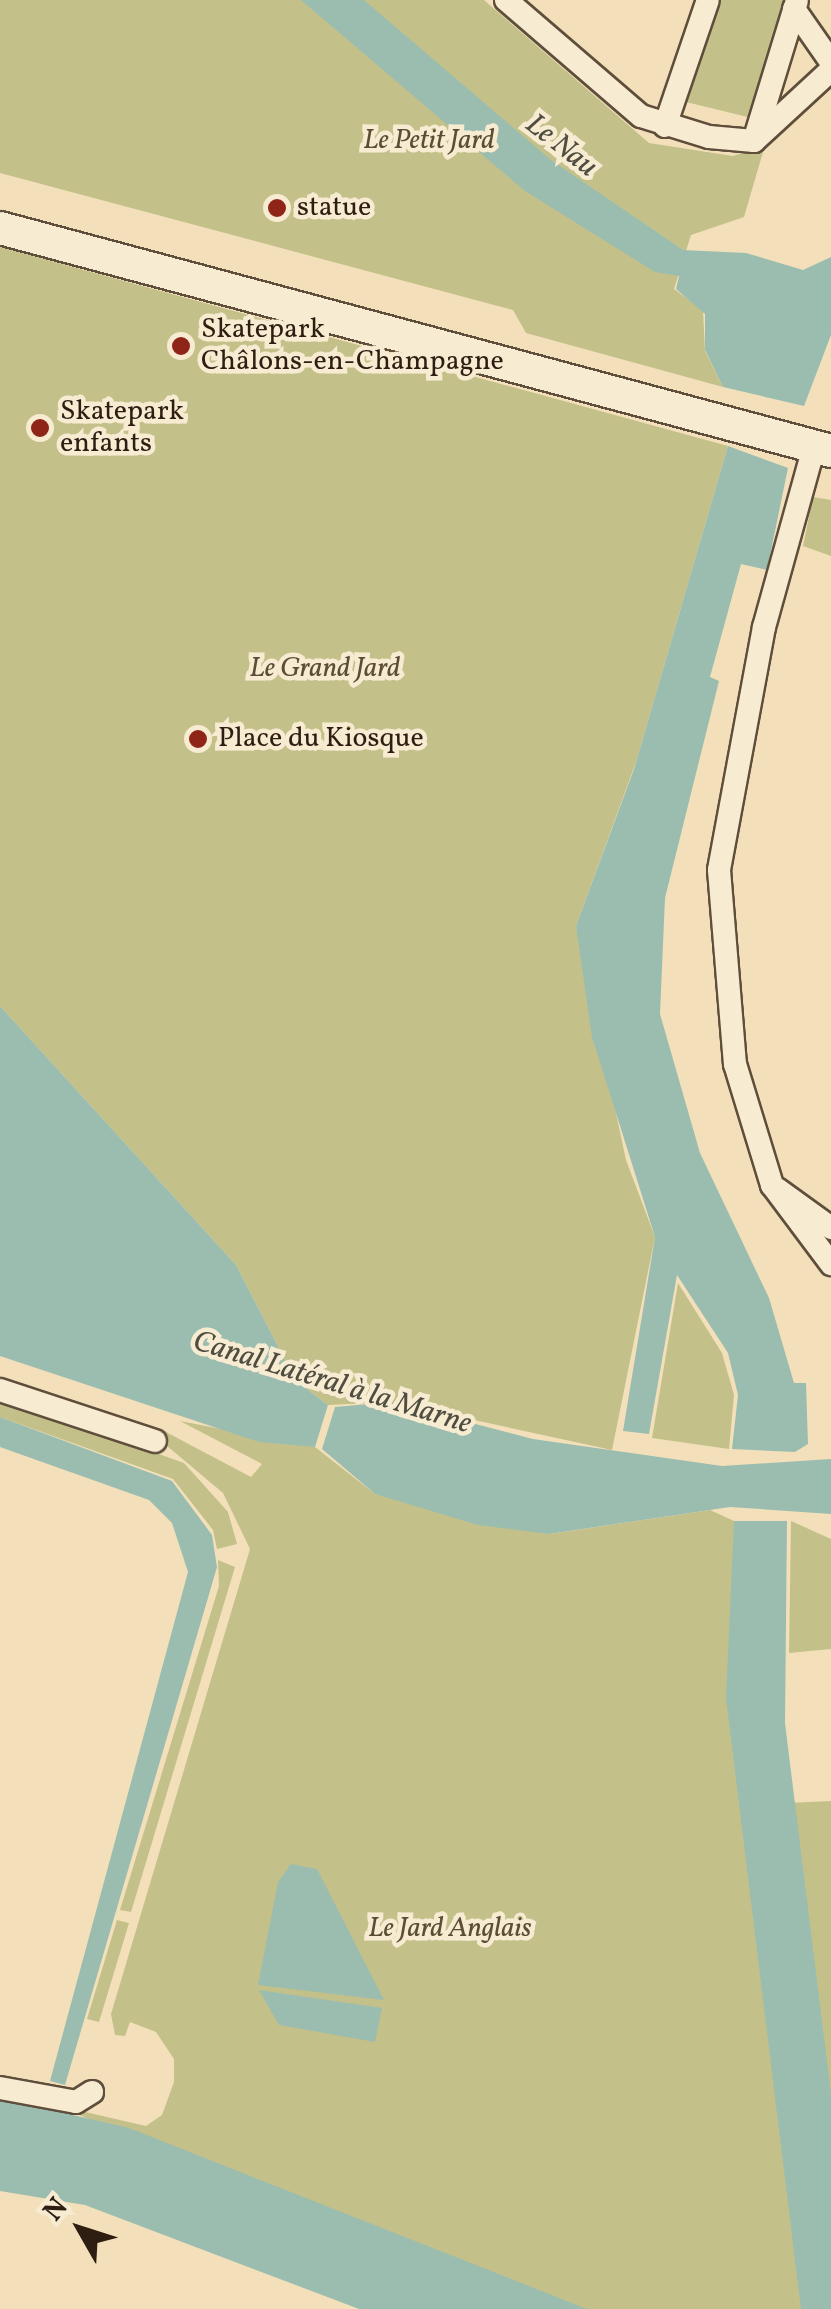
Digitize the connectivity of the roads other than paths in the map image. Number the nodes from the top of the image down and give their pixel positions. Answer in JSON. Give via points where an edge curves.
{"nodes":[{"id":1,"x":506,"y":0,"type":"edge"},
{"id":2,"x":708,"y":0,"type":"edge"},
{"id":3,"x":796,"y":4,"type":"edge"},
{"id":4,"x":784,"y":42,"type":"junction"},
{"id":5,"x":831,"y":66,"type":"edge"},
{"id":6,"x":664,"y":126,"type":"junction"},
{"id":7,"x":754,"y":141,"type":"junction"},
{"id":8,"x":0,"y":228,"type":"edge"},
{"id":9,"x":822,"y":449,"type":"edge"},
{"id":10,"x":772,"y":1186,"type":"junction"},
{"id":11,"x":831,"y":1228,"type":"edge"},
{"id":12,"x":831,"y":1264,"type":"edge"},
{"id":13,"x":0,"y":1390,"type":"edge"},
{"id":14,"x":154,"y":1441,"type":"dead end"},
{"id":15,"x":0,"y":2088,"type":"edge"},
{"id":16,"x":84,"y":2097,"type":"dead end"}],
"edges":[{"from":1,"to":6,"type":"street"},
{"from":2,"to":6,"type":"street"},
{"from":3,"to":4,"type":"street"},
{"from":3,"to":5,"type":"street"},
{"from":4,"to":5,"type":"street"},
{"from":4,"to":7,"type":"street"},
{"from":5,"to":7,"type":"street"},
{"from":6,"to":7,"type":"street"},
{"from":8,"to":9,"type":"main road"},
{"from":9,"to":10,"type":"street","via":[[783,560],[720,870],[735,1064]]},
{"from":10,"to":11,"type":"street"},
{"from":10,"to":12,"type":"street"},
{"from":13,"to":14,"type":"street"},
{"from":15,"to":16,"type":"street"}]}
